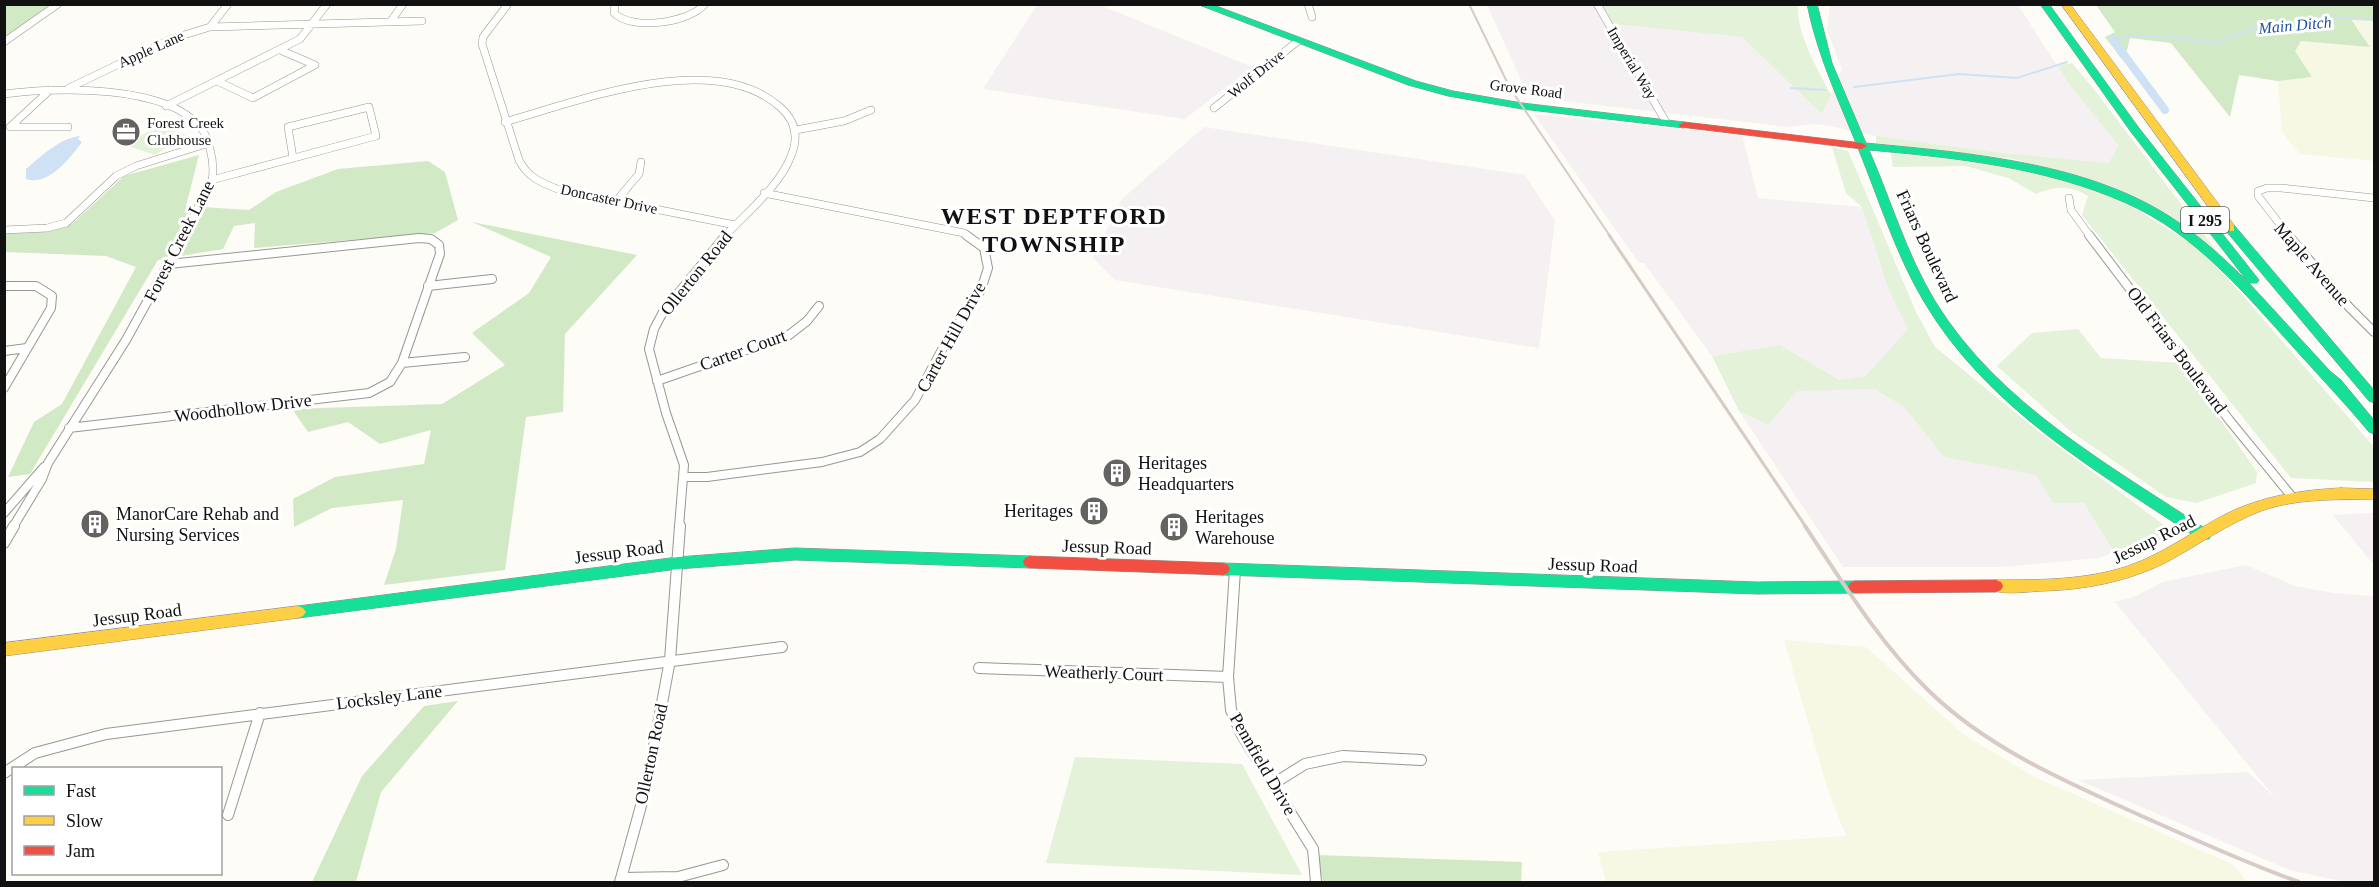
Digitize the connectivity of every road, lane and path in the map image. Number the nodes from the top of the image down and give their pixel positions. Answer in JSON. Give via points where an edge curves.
{"nodes":[{"id":1,"x":58,"y":4,"type":"edge"},
{"id":2,"x":228,"y":4,"type":"edge"},
{"id":3,"x":327,"y":4,"type":"edge"},
{"id":4,"x":403,"y":4,"type":"edge"},
{"id":5,"x":508,"y":4,"type":"edge"},
{"id":6,"x":615,"y":4,"type":"edge"},
{"id":7,"x":705,"y":4,"type":"edge"},
{"id":8,"x":1201,"y":4,"type":"edge"},
{"id":9,"x":1308,"y":4,"type":"edge"},
{"id":10,"x":1597,"y":4,"type":"edge"},
{"id":11,"x":1812,"y":4,"type":"edge"},
{"id":12,"x":2035,"y":4,"type":"edge"},
{"id":13,"x":2044,"y":4,"type":"edge"},
{"id":14,"x":2065,"y":4,"type":"edge"},
{"id":15,"x":2073,"y":4,"type":"edge"},
{"id":16,"x":1312,"y":17,"type":"dead end"},
{"id":17,"x":391,"y":21,"type":"junction"},
{"id":18,"x":422,"y":21,"type":"dead end"},
{"id":19,"x":314,"y":24,"type":"junction"},
{"id":20,"x":210,"y":27,"type":"junction"},
{"id":21,"x":1298,"y":41,"type":"junction"},
{"id":22,"x":4,"y":42,"type":"edge"},
{"id":23,"x":2075,"y":49,"type":"junction"},
{"id":24,"x":280,"y":50,"type":"junction"},
{"id":25,"x":217,"y":81,"type":"junction"},
{"id":26,"x":69,"y":88,"type":"junction"},
{"id":27,"x":50,"y":90,"type":"junction"},
{"id":28,"x":4,"y":94,"type":"edge"},
{"id":29,"x":166,"y":106,"type":"junction"},
{"id":30,"x":1214,"y":108,"type":"dead end"},
{"id":31,"x":871,"y":110,"type":"dead end"},
{"id":32,"x":505,"y":122,"type":"junction"},
{"id":33,"x":1666,"y":122,"type":"junction"},
{"id":34,"x":68,"y":127,"type":"dead end"},
{"id":35,"x":796,"y":130,"type":"junction"},
{"id":36,"x":208,"y":143,"type":"junction"},
{"id":37,"x":1862,"y":146,"type":"junction"},
{"id":38,"x":2170,"y":146,"type":"junction"},
{"id":39,"x":293,"y":158,"type":"junction"},
{"id":40,"x":641,"y":162,"type":"dead end"},
{"id":41,"x":212,"y":180,"type":"junction"},
{"id":42,"x":764,"y":193,"type":"junction"},
{"id":43,"x":2069,"y":198,"type":"dead end"},
{"id":44,"x":2374,"y":198,"type":"edge"},
{"id":45,"x":616,"y":201,"type":"junction"},
{"id":46,"x":735,"y":225,"type":"junction"},
{"id":47,"x":4,"y":230,"type":"edge"},
{"id":48,"x":169,"y":264,"type":"junction"},
{"id":49,"x":492,"y":279,"type":"dead end"},
{"id":50,"x":4,"y":286,"type":"edge"},
{"id":51,"x":428,"y":286,"type":"junction"},
{"id":52,"x":819,"y":306,"type":"dead end"},
{"id":53,"x":2374,"y":332,"type":"edge"},
{"id":54,"x":27,"y":348,"type":"junction"},
{"id":55,"x":4,"y":351,"type":"edge"},
{"id":56,"x":465,"y":357,"type":"dead end"},
{"id":57,"x":402,"y":363,"type":"junction"},
{"id":58,"x":657,"y":381,"type":"junction"},
{"id":59,"x":4,"y":388,"type":"edge"},
{"id":60,"x":2342,"y":391,"type":"junction"},
{"id":61,"x":2374,"y":398,"type":"edge"},
{"id":62,"x":69,"y":428,"type":"junction"},
{"id":63,"x":2374,"y":429,"type":"edge"},
{"id":64,"x":48,"y":463,"type":"junction"},
{"id":65,"x":684,"y":477,"type":"junction"},
{"id":66,"x":2374,"y":494,"type":"edge"},
{"id":67,"x":2293,"y":498,"type":"junction"},
{"id":68,"x":4,"y":513,"type":"edge"},
{"id":69,"x":2204,"y":535,"type":"junction"},
{"id":70,"x":4,"y":543,"type":"edge"},
{"id":71,"x":678,"y":563,"type":"junction"},
{"id":72,"x":1235,"y":570,"type":"junction"},
{"id":73,"x":782,"y":647,"type":"dead end"},
{"id":74,"x":4,"y":650,"type":"edge"},
{"id":75,"x":670,"y":660,"type":"junction"},
{"id":76,"x":980,"y":668,"type":"dead end"},
{"id":77,"x":1228,"y":677,"type":"junction"},
{"id":78,"x":260,"y":713,"type":"junction"},
{"id":79,"x":1421,"y":760,"type":"dead end"},
{"id":80,"x":13,"y":767,"type":"edge"},
{"id":81,"x":1273,"y":784,"type":"junction"},
{"id":82,"x":228,"y":814,"type":"dead end"},
{"id":83,"x":723,"y":866,"type":"dead end"},
{"id":84,"x":621,"y":880,"type":"edge"},
{"id":85,"x":1316,"y":882,"type":"edge"}],
"edges":[{"from":1,"to":22,"type":"street"},
{"from":2,"to":20,"type":"street"},
{"from":3,"to":19,"type":"street"},
{"from":4,"to":17,"type":"street"},
{"from":5,"to":32,"type":"street","name":"Doncaster Drive","via":[[482,44]]},
{"from":6,"to":7,"type":"street","via":[[614,14],[620,19],[672,21],[690,17]]},
{"from":8,"to":21,"type":"main road","name":"Grove Road"},
{"from":9,"to":16,"type":"street"},
{"from":10,"to":33,"type":"street","name":"Imperial Way"},
{"from":11,"to":37,"type":"main road","name":"Friars Boulevard","via":[[1821,47]]},
{"from":12,"to":23,"type":"main road","via":[[2057,35]]},
{"from":13,"to":23,"type":"main road","number":"I 295"},
{"from":14,"to":38,"type":"main road","number":"I 295"},
{"from":15,"to":38,"type":"main road","via":[[2156,116]]},
{"from":17,"to":18,"type":"street","name":"Apple Lane"},
{"from":17,"to":19,"type":"street","name":"Apple Lane"},
{"from":19,"to":20,"type":"street","name":"Apple Lane"},
{"from":19,"to":24,"type":"street","via":[[305,36]]},
{"from":20,"to":26,"type":"street","name":"Apple Lane","via":[[171,39]]},
{"from":21,"to":30,"type":"street","name":"Wolf Drive"},
{"from":21,"to":33,"type":"main road","name":"Grove Road","via":[[1452,94]]},
{"from":23,"to":60,"type":"main road","number":"I 295","via":[[2195,208]]},
{"from":24,"to":25,"type":"street"},
{"from":24,"to":25,"type":"street","via":[[315,65],[253,98]]},
{"from":25,"to":29,"type":"street"},
{"from":26,"to":27,"type":"street","name":"Forest Creek Lane"},
{"from":26,"to":29,"type":"street","name":"Forest Creek Lane","via":[[130,96]]},
{"from":27,"to":28,"type":"street","name":"Forest Creek Lane"},
{"from":27,"to":34,"type":"street","via":[[10,127]]},
{"from":29,"to":36,"type":"street","name":"Forest Creek Lane","via":[[198,124]]},
{"from":31,"to":35,"type":"street","via":[[844,121]]},
{"from":32,"to":35,"type":"street","via":[[641,86],[690,79],[757,91],[786,112]]},
{"from":32,"to":45,"type":"street","name":"Doncaster Drive","via":[[519,160],[536,180],[560,190]]},
{"from":33,"to":37,"type":"main road","name":"Grove Road"},
{"from":35,"to":42,"type":"street","name":"Ollerton Road","via":[[790,159]]},
{"from":36,"to":41,"type":"street","name":"Forest Creek Lane","via":[[215,167]]},
{"from":36,"to":47,"type":"street","via":[[116,176],[66,223]]},
{"from":37,"to":60,"type":"main road","name":"Grove Road","via":[[2035,167],[2117,195],[2155,214],[2187,233],[2224,265],[2310,362]]},
{"from":37,"to":69,"type":"main road","name":"Friars Boulevard","via":[[1929,298],[1978,364],[2025,410],[2077,450]]},
{"from":38,"to":61,"type":"main road","number":"I 295","via":[[2216,211]]},
{"from":39,"to":39,"type":"street","via":[[376,136],[369,107],[288,127]]},
{"from":39,"to":41,"type":"street"},
{"from":40,"to":45,"type":"street","via":[[639,174]]},
{"from":41,"to":48,"type":"street","name":"Forest Creek Lane"},
{"from":42,"to":46,"type":"street","name":"Ollerton Road"},
{"from":42,"to":65,"type":"street","name":"Carter Hill Drive","via":[[964,233],[984,249],[988,268],[981,290],[945,344],[915,400],[888,432],[870,446],[816,463]]},
{"from":43,"to":67,"type":"street","name":"Old Friars Boulevard","via":[[2071,210],[2081,224]]},
{"from":44,"to":53,"type":"street","name":"Maple Avenue","via":[[2281,188],[2258,191],[2260,202]]},
{"from":45,"to":46,"type":"street","name":"Doncaster Drive"},
{"from":46,"to":58,"type":"street","name":"Ollerton Road","via":[[663,312],[654,329],[649,349]]},
{"from":48,"to":51,"type":"street","name":"Woodhollow Drive","via":[[426,238],[437,242],[440,248]]},
{"from":48,"to":62,"type":"street","name":"Forest Creek Lane"},
{"from":49,"to":51,"type":"street"},
{"from":50,"to":54,"type":"street","via":[[37,286],[52,296],[51,308]]},
{"from":51,"to":57,"type":"street","name":"Woodhollow Drive"},
{"from":52,"to":58,"type":"street","name":"Carter Court","via":[[789,335]]},
{"from":54,"to":55,"type":"street"},
{"from":54,"to":59,"type":"street"},
{"from":56,"to":57,"type":"street"},
{"from":57,"to":62,"type":"street","name":"Woodhollow Drive","via":[[394,380],[369,393]]},
{"from":58,"to":65,"type":"street","name":"Ollerton Road","via":[[684,465]]},
{"from":60,"to":63,"type":"main road","number":"I 295"},
{"from":62,"to":64,"type":"street","name":"Forest Creek Lane"},
{"from":64,"to":68,"type":"street","name":"Forest Creek Lane"},
{"from":64,"to":70,"type":"street","name":"Forest Creek Lane"},
{"from":65,"to":71,"type":"street","name":"Ollerton Road"},
{"from":66,"to":67,"type":"main road","name":"Jessup Road"},
{"from":67,"to":69,"type":"main road","name":"Jessup Road","via":[[2255,508]]},
{"from":69,"to":72,"type":"main road","name":"Jessup Road","via":[[2168,556],[2110,580],[2062,586],[1757,588]]},
{"from":71,"to":72,"type":"main road","name":"Jessup Road","via":[[795,554]]},
{"from":71,"to":74,"type":"main road","name":"Jessup Road"},
{"from":71,"to":75,"type":"street","name":"Ollerton Road"},
{"from":72,"to":77,"type":"street","name":"Pennfield Drive"},
{"from":73,"to":75,"type":"street","name":"Locksley Lane"},
{"from":75,"to":78,"type":"street","name":"Locksley Lane"},
{"from":75,"to":84,"type":"street","name":"Ollerton Road","via":[[647,784]]},
{"from":76,"to":77,"type":"street","name":"Weatherly Court"},
{"from":77,"to":81,"type":"street","name":"Pennfield Drive","via":[[1231,710]]},
{"from":78,"to":80,"type":"street","name":"Locksley Lane","via":[[106,734],[35,753]]},
{"from":78,"to":82,"type":"street"},
{"from":79,"to":81,"type":"street","via":[[1343,756],[1305,764]]},
{"from":81,"to":85,"type":"street","name":"Pennfield Drive","via":[[1313,849]]},
{"from":83,"to":84,"type":"street","via":[[678,877]]}]}
